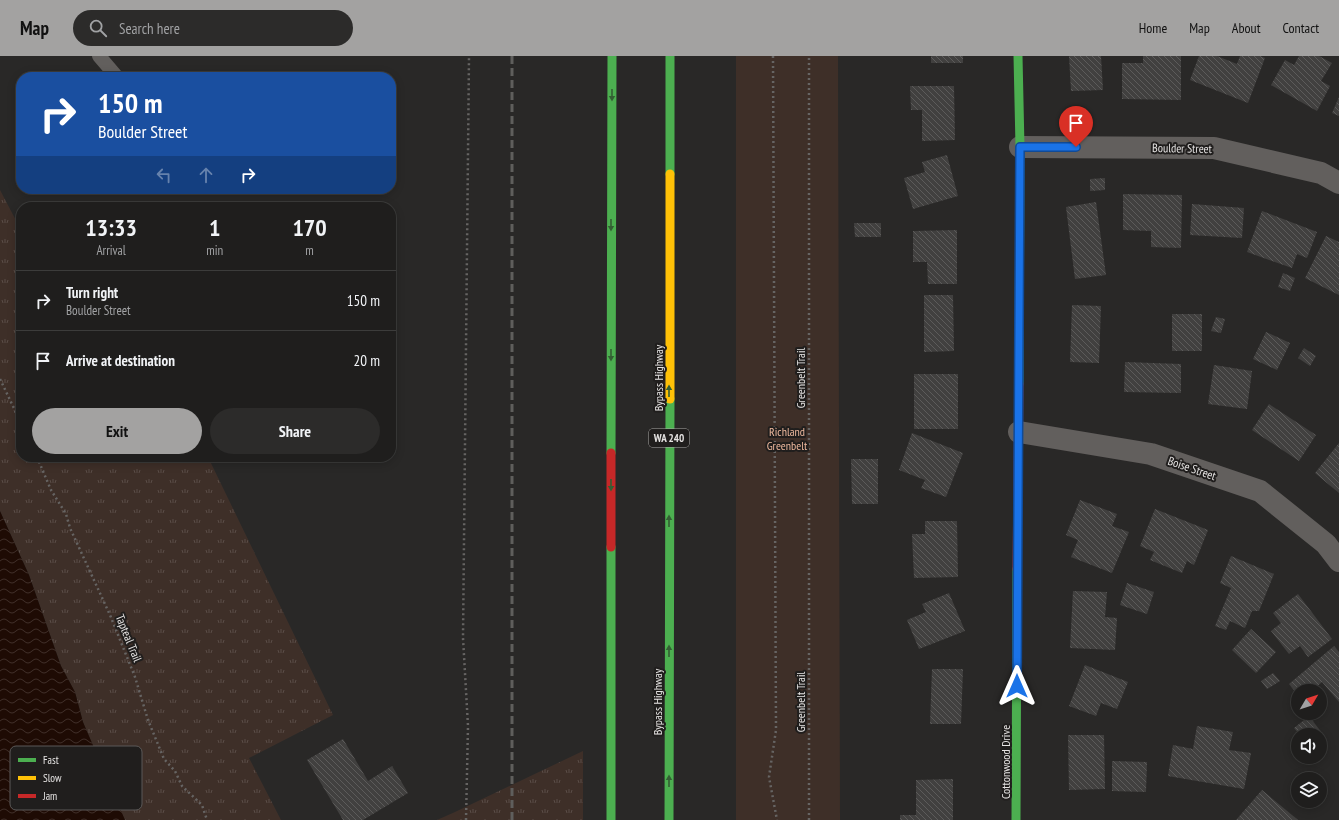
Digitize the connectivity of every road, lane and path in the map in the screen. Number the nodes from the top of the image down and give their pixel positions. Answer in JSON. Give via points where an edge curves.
{"nodes":[{"id":1,"x":99,"y":56,"type":"edge"},
{"id":2,"x":470,"y":56,"type":"edge"},
{"id":3,"x":612,"y":56,"type":"edge"},
{"id":4,"x":670,"y":56,"type":"edge"},
{"id":5,"x":773,"y":56,"type":"edge"},
{"id":6,"x":809,"y":56,"type":"edge"},
{"id":7,"x":1018,"y":56,"type":"edge"},
{"id":8,"x":113,"y":72,"type":"edge"},
{"id":9,"x":1020,"y":147,"type":"junction"},
{"id":10,"x":1339,"y":183,"type":"edge"},
{"id":11,"x":0,"y":379,"type":"edge"},
{"id":12,"x":16,"y":413,"type":"edge"},
{"id":13,"x":1019,"y":432,"type":"junction"},
{"id":14,"x":39,"y":462,"type":"edge"},
{"id":15,"x":1339,"y":561,"type":"edge"},
{"id":16,"x":207,"y":820,"type":"edge"},
{"id":17,"x":466,"y":820,"type":"edge"},
{"id":18,"x":611,"y":820,"type":"edge"},
{"id":19,"x":669,"y":820,"type":"edge"},
{"id":20,"x":778,"y":820,"type":"edge"},
{"id":21,"x":809,"y":820,"type":"edge"},
{"id":22,"x":1016,"y":820,"type":"edge"}],
"edges":[{"from":1,"to":8,"type":"lane"},
{"from":2,"to":17,"type":"path","via":[[463,638],[468,726]]},
{"from":3,"to":18,"type":"main road","one_way":true},
{"from":19,"to":4,"type":"main road","name":"Bypass Highway","number":"WA 240","one_way":true},
{"from":5,"to":20,"type":"path","via":[[776,730],[769,777]]},
{"from":6,"to":21,"type":"path","name":"Greenbelt Trail"},
{"from":7,"to":9,"type":"main road","name":"Cottonwood Drive"},
{"from":9,"to":10,"type":"street","name":"Boulder Street","via":[[1214,148],[1321,174]]},
{"from":9,"to":13,"type":"main road","name":"Cottonwood Drive"},
{"from":11,"to":12,"type":"path"},
{"from":13,"to":15,"type":"street","name":"Boise Street","via":[[1151,454],[1260,491],[1326,544]]},
{"from":13,"to":22,"type":"main road","name":"Cottonwood Drive"},
{"from":14,"to":16,"type":"path","name":"Tapteal Trail","via":[[51,490],[66,514],[110,615],[164,759],[175,771],[182,786],[202,806]]}]}
